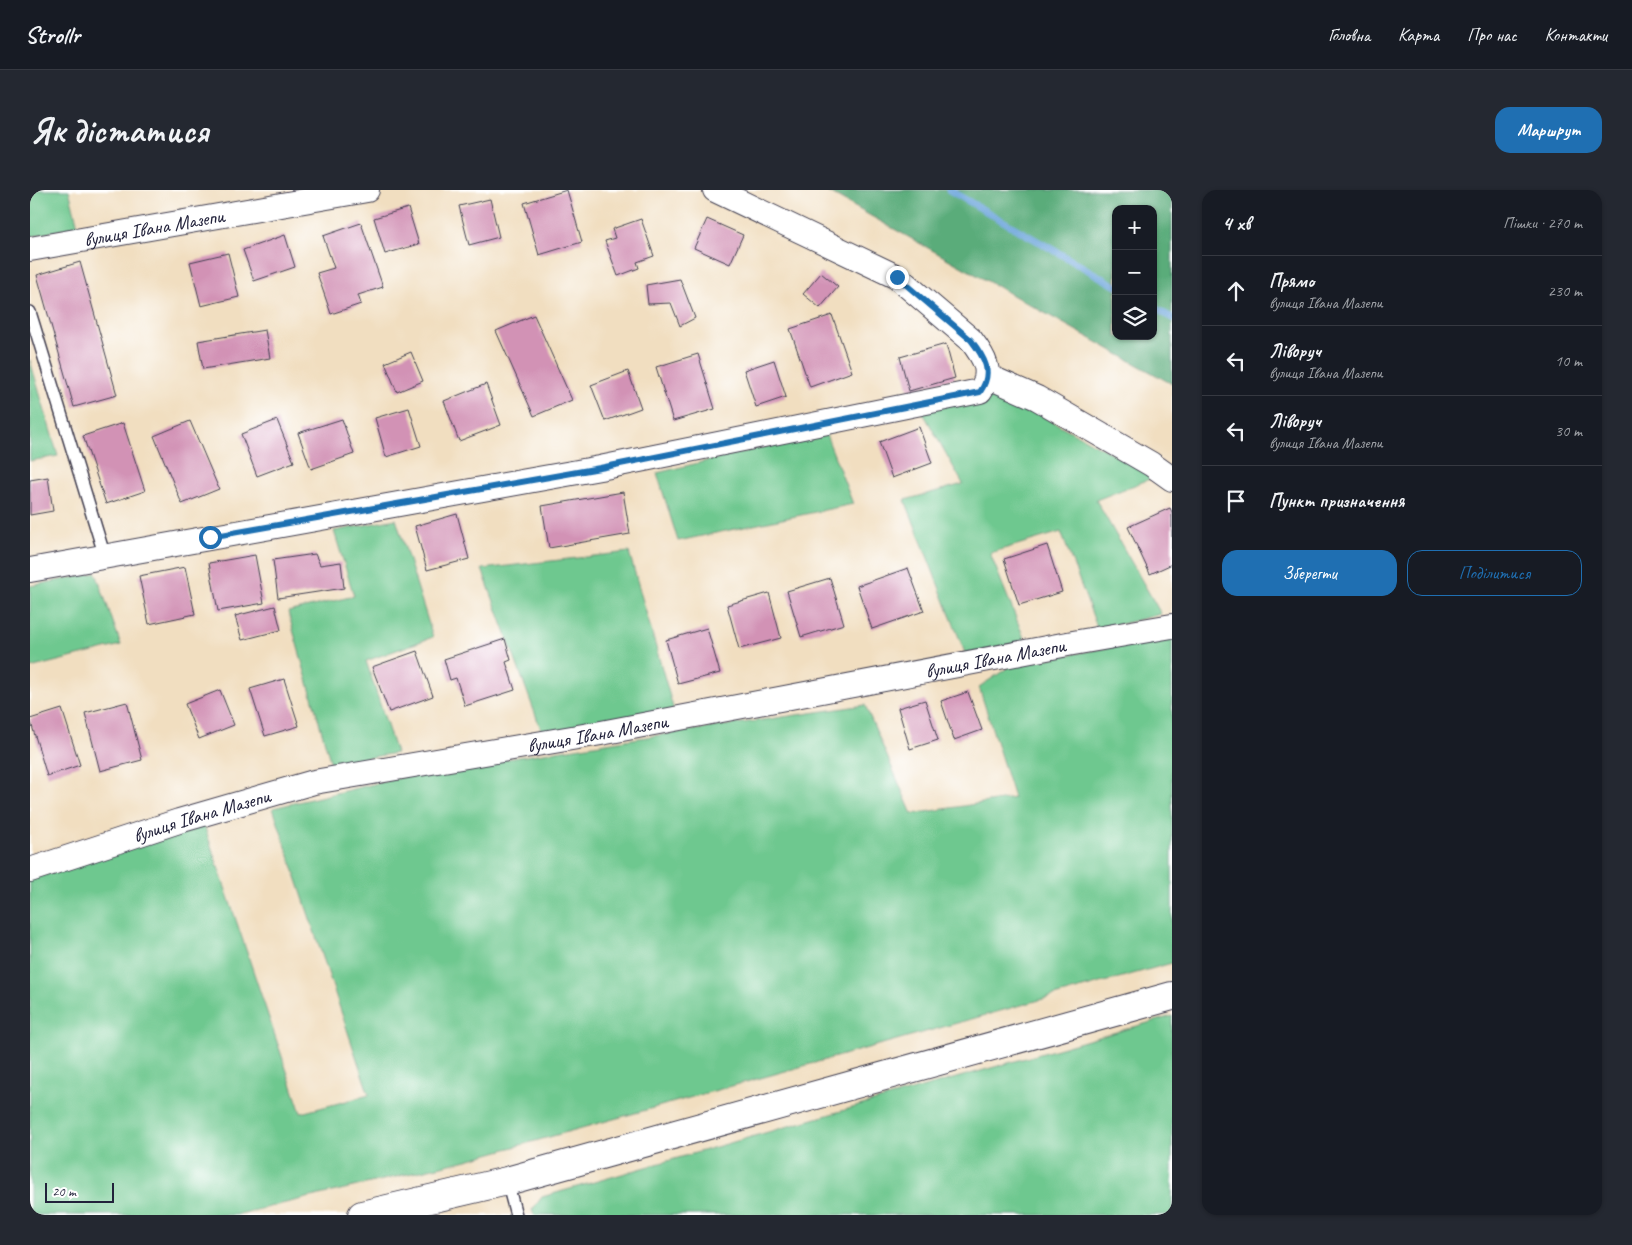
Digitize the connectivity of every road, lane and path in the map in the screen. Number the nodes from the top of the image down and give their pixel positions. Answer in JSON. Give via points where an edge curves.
{"nodes":[{"id":1,"x":367,"y":190,"type":"edge"},
{"id":2,"x":715,"y":190,"type":"edge"},
{"id":3,"x":30,"y":249,"type":"edge"},
{"id":4,"x":30,"y":312,"type":"edge"},
{"id":5,"x":987,"y":376,"type":"junction"},
{"id":6,"x":1172,"y":479,"type":"edge"},
{"id":7,"x":104,"y":557,"type":"junction"},
{"id":8,"x":30,"y":570,"type":"edge"},
{"id":9,"x":1172,"y":626,"type":"edge"},
{"id":10,"x":30,"y":870,"type":"edge"},
{"id":11,"x":1172,"y":996,"type":"edge"},
{"id":12,"x":507,"y":1181,"type":"junction"},
{"id":13,"x":362,"y":1215,"type":"edge"},
{"id":14,"x":516,"y":1215,"type":"edge"}],
"edges":[{"from":1,"to":3,"type":"street","name":"вулиця Івана Мазепи"},
{"from":2,"to":5,"type":"street","via":[[897,277],[971,340],[987,367]]},
{"from":4,"to":7,"type":"lane"},
{"from":5,"to":6,"type":"street","via":[[1036,398]]},
{"from":5,"to":7,"type":"street","via":[[980,392],[600,468]]},
{"from":7,"to":8,"type":"street"},
{"from":9,"to":10,"type":"street","name":"вулиця Івана Мазепи","via":[[610,732],[314,782],[179,821]]},
{"from":11,"to":12,"type":"highway"},
{"from":12,"to":13,"type":"highway"},
{"from":12,"to":14,"type":"lane"}]}
